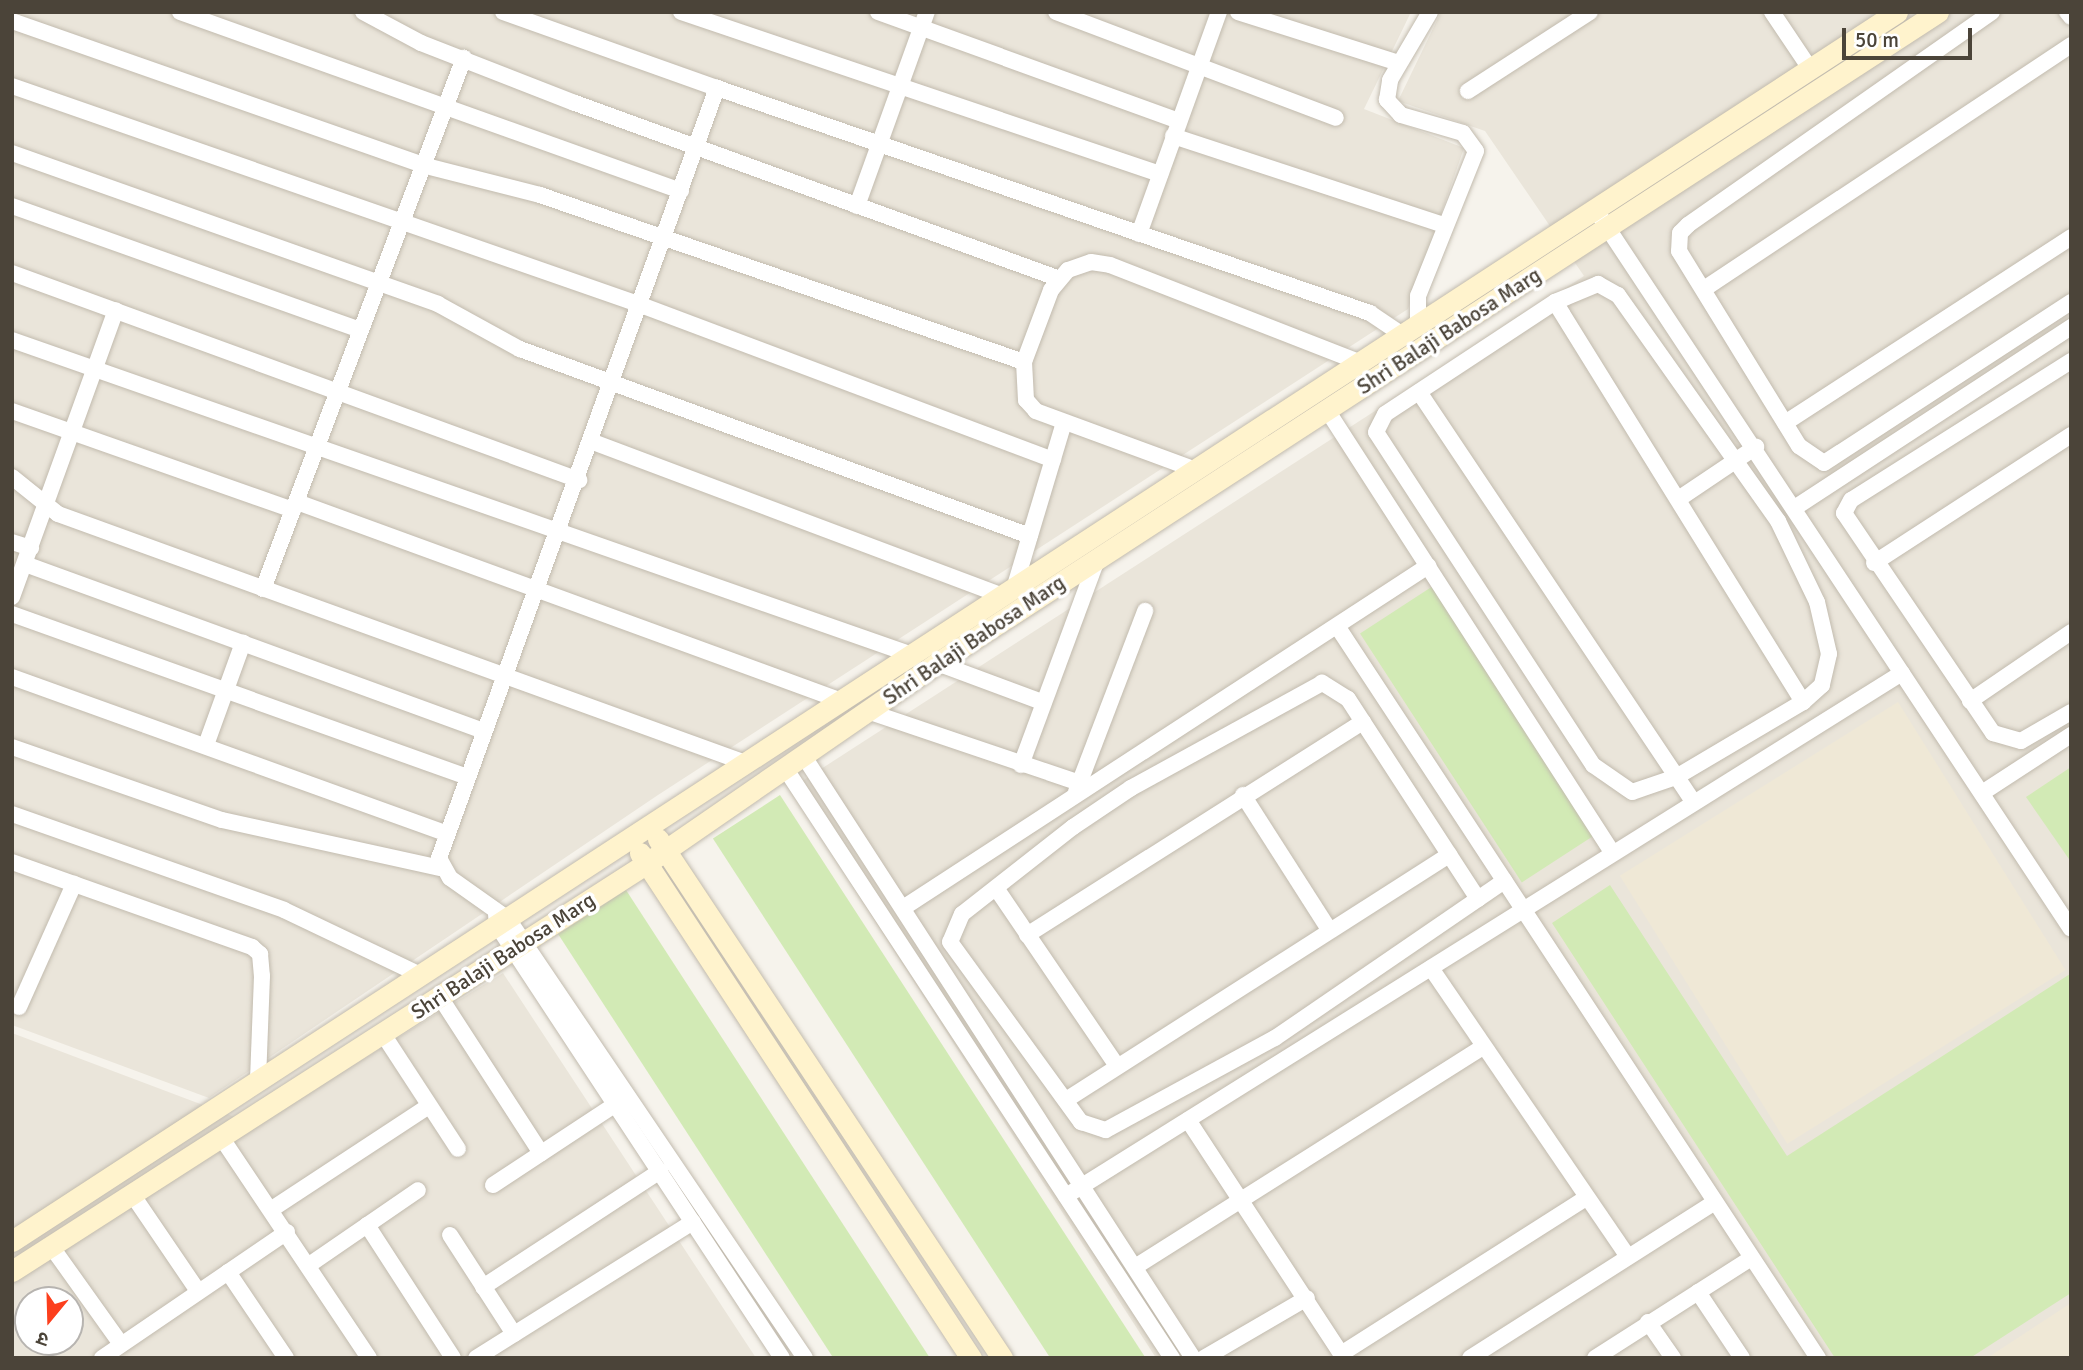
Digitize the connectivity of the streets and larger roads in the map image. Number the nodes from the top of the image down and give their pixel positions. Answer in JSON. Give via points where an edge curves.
{"nodes":[{"id":1,"x":180,"y":12,"type":"edge"},
{"id":2,"x":363,"y":12,"type":"edge"},
{"id":3,"x":503,"y":12,"type":"edge"},
{"id":4,"x":681,"y":12,"type":"edge"},
{"id":5,"x":878,"y":12,"type":"edge"},
{"id":6,"x":1056,"y":12,"type":"edge"},
{"id":7,"x":1219,"y":12,"type":"edge"},
{"id":8,"x":1238,"y":12,"type":"edge"},
{"id":9,"x":1430,"y":12,"type":"edge"},
{"id":10,"x":1590,"y":12,"type":"edge"},
{"id":11,"x":1772,"y":12,"type":"edge"},
{"id":12,"x":1897,"y":12,"type":"edge"},
{"id":13,"x":1938,"y":12,"type":"edge"},
{"id":14,"x":1992,"y":12,"type":"edge"},
{"id":15,"x":2067,"y":12,"type":"edge"},
{"id":16,"x":2071,"y":17,"type":"edge"},
{"id":17,"x":547,"y":20,"type":"edge"},
{"id":18,"x":924,"y":20,"type":"edge"},
{"id":19,"x":12,"y":21,"type":"edge"},
{"id":20,"x":2071,"y":46,"type":"edge"},
{"id":21,"x":464,"y":58,"type":"junction"},
{"id":22,"x":1399,"y":63,"type":"junction"},
{"id":23,"x":1199,"y":66,"type":"junction"},
{"id":24,"x":1811,"y":70,"type":"junction"},
{"id":25,"x":12,"y":86,"type":"edge"},
{"id":26,"x":900,"y":87,"type":"junction"},
{"id":27,"x":717,"y":88,"type":"junction"},
{"id":28,"x":1468,"y":91,"type":"dead end"},
{"id":29,"x":447,"y":107,"type":"junction"},
{"id":30,"x":1336,"y":118,"type":"dead end"},
{"id":31,"x":1176,"y":128,"type":"junction"},
{"id":32,"x":880,"y":144,"type":"junction"},
{"id":33,"x":696,"y":147,"type":"junction"},
{"id":34,"x":12,"y":153,"type":"edge"},
{"id":35,"x":426,"y":166,"type":"junction"},
{"id":36,"x":1160,"y":174,"type":"junction"},
{"id":37,"x":681,"y":191,"type":"junction"},
{"id":38,"x":12,"y":206,"type":"edge"},
{"id":39,"x":857,"y":206,"type":"junction"},
{"id":40,"x":1595,"y":210,"type":"junction"},
{"id":41,"x":405,"y":224,"type":"junction"},
{"id":42,"x":1444,"y":225,"type":"junction"},
{"id":43,"x":1609,"y":229,"type":"junction"},
{"id":44,"x":1139,"y":234,"type":"junction"},
{"id":45,"x":664,"y":237,"type":"junction"},
{"id":46,"x":2071,"y":237,"type":"edge"},
{"id":47,"x":12,"y":273,"type":"edge"},
{"id":48,"x":1057,"y":278,"type":"junction"},
{"id":49,"x":379,"y":284,"type":"junction"},
{"id":50,"x":1704,"y":289,"type":"junction"},
{"id":51,"x":1555,"y":302,"type":"junction"},
{"id":52,"x":2071,"y":302,"type":"edge"},
{"id":53,"x":641,"y":305,"type":"junction"},
{"id":54,"x":116,"y":310,"type":"junction"},
{"id":55,"x":2071,"y":327,"type":"edge"},
{"id":56,"x":360,"y":330,"type":"junction"},
{"id":57,"x":1410,"y":330,"type":"junction"},
{"id":58,"x":12,"y":340,"type":"edge"},
{"id":59,"x":2071,"y":361,"type":"edge"},
{"id":60,"x":1024,"y":362,"type":"junction"},
{"id":61,"x":1361,"y":363,"type":"junction"},
{"id":62,"x":93,"y":368,"type":"junction"},
{"id":63,"x":612,"y":384,"type":"junction"},
{"id":64,"x":1419,"y":392,"type":"junction"},
{"id":65,"x":335,"y":394,"type":"junction"},
{"id":66,"x":1327,"y":410,"type":"junction"},
{"id":67,"x":12,"y":411,"type":"edge"},
{"id":68,"x":1064,"y":422,"type":"junction"},
{"id":69,"x":1785,"y":423,"type":"junction"},
{"id":70,"x":70,"y":432,"type":"junction"},
{"id":71,"x":2071,"y":435,"type":"edge"},
{"id":72,"x":593,"y":442,"type":"junction"},
{"id":73,"x":316,"y":447,"type":"junction"},
{"id":74,"x":1756,"y":447,"type":"junction"},
{"id":75,"x":1053,"y":460,"type":"junction"},
{"id":76,"x":1734,"y":462,"type":"junction"},
{"id":77,"x":1196,"y":470,"type":"junction"},
{"id":78,"x":12,"y":477,"type":"edge"},
{"id":79,"x":579,"y":480,"type":"junction"},
{"id":80,"x":1680,"y":498,"type":"junction"},
{"id":81,"x":46,"y":506,"type":"junction"},
{"id":82,"x":295,"y":506,"type":"junction"},
{"id":83,"x":1796,"y":507,"type":"junction"},
{"id":84,"x":560,"y":530,"type":"junction"},
{"id":85,"x":1030,"y":537,"type":"junction"},
{"id":86,"x":12,"y":542,"type":"edge"},
{"id":87,"x":28,"y":556,"type":"junction"},
{"id":88,"x":1097,"y":559,"type":"junction"},
{"id":89,"x":1874,"y":563,"type":"junction"},
{"id":90,"x":1428,"y":566,"type":"junction"},
{"id":91,"x":538,"y":588,"type":"junction"},
{"id":92,"x":263,"y":589,"type":"junction"},
{"id":93,"x":1008,"y":592,"type":"junction"},
{"id":94,"x":12,"y":597,"type":"edge"},
{"id":95,"x":1145,"y":611,"type":"dead end"},
{"id":96,"x":12,"y":614,"type":"edge"},
{"id":97,"x":1337,"y":626,"type":"junction"},
{"id":98,"x":2071,"y":632,"type":"edge"},
{"id":99,"x":243,"y":643,"type":"junction"},
{"id":100,"x":912,"y":655,"type":"junction"},
{"id":101,"x":937,"y":663,"type":"junction"},
{"id":102,"x":1902,"y":673,"type":"junction"},
{"id":103,"x":505,"y":676,"type":"junction"},
{"id":104,"x":12,"y":677,"type":"edge"},
{"id":105,"x":227,"y":691,"type":"junction"},
{"id":106,"x":842,"y":701,"type":"junction"},
{"id":107,"x":1970,"y":701,"type":"junction"},
{"id":108,"x":1042,"y":702,"type":"junction"},
{"id":109,"x":1803,"y":702,"type":"junction"},
{"id":110,"x":867,"y":711,"type":"junction"},
{"id":111,"x":2071,"y":712,"type":"edge"},
{"id":112,"x":1363,"y":722,"type":"junction"},
{"id":113,"x":484,"y":732,"type":"junction"},
{"id":114,"x":2071,"y":735,"type":"edge"},
{"id":115,"x":206,"y":745,"type":"junction"},
{"id":116,"x":12,"y":747,"type":"edge"},
{"id":117,"x":803,"y":755,"type":"junction"},
{"id":118,"x":746,"y":763,"type":"junction"},
{"id":119,"x":1021,"y":765,"type":"junction"},
{"id":120,"x":785,"y":768,"type":"junction"},
{"id":121,"x":467,"y":776,"type":"junction"},
{"id":122,"x":1676,"y":777,"type":"junction"},
{"id":123,"x":1077,"y":790,"type":"junction"},
{"id":124,"x":1982,"y":793,"type":"junction"},
{"id":125,"x":1242,"y":796,"type":"junction"},
{"id":126,"x":1693,"y":802,"type":"junction"},
{"id":127,"x":12,"y":814,"type":"edge"},
{"id":128,"x":649,"y":826,"type":"junction"},
{"id":129,"x":446,"y":833,"type":"junction"},
{"id":130,"x":630,"y":838,"type":"junction"},
{"id":131,"x":667,"y":850,"type":"junction"},
{"id":132,"x":1612,"y":852,"type":"junction"},
{"id":133,"x":1449,"y":855,"type":"junction"},
{"id":134,"x":12,"y":862,"type":"edge"},
{"id":135,"x":647,"y":863,"type":"junction"},
{"id":136,"x":441,"y":868,"type":"junction"},
{"id":137,"x":1504,"y":881,"type":"junction"},
{"id":138,"x":74,"y":884,"type":"junction"},
{"id":139,"x":996,"y":888,"type":"junction"},
{"id":140,"x":1478,"y":899,"type":"junction"},
{"id":141,"x":903,"y":908,"type":"junction"},
{"id":142,"x":1523,"y":909,"type":"junction"},
{"id":143,"x":500,"y":919,"type":"junction"},
{"id":144,"x":1328,"y":928,"type":"junction"},
{"id":145,"x":2071,"y":929,"type":"edge"},
{"id":146,"x":1027,"y":935,"type":"junction"},
{"id":147,"x":519,"y":946,"type":"junction"},
{"id":148,"x":1431,"y":968,"type":"junction"},
{"id":149,"x":420,"y":975,"type":"junction"},
{"id":150,"x":440,"y":997,"type":"junction"},
{"id":151,"x":19,"y":1007,"type":"dead end"},
{"id":152,"x":383,"y":1034,"type":"junction"},
{"id":153,"x":1483,"y":1047,"type":"junction"},
{"id":154,"x":1115,"y":1063,"type":"junction"},
{"id":155,"x":258,"y":1080,"type":"junction"},
{"id":156,"x":1066,"y":1100,"type":"junction"},
{"id":157,"x":616,"y":1104,"type":"junction"},
{"id":158,"x":429,"y":1106,"type":"junction"},
{"id":159,"x":1188,"y":1120,"type":"junction"},
{"id":160,"x":221,"y":1137,"type":"junction"},
{"id":161,"x":458,"y":1149,"type":"dead end"},
{"id":162,"x":541,"y":1153,"type":"junction"},
{"id":163,"x":660,"y":1171,"type":"junction"},
{"id":164,"x":494,"y":1185,"type":"dead end"},
{"id":165,"x":1083,"y":1185,"type":"junction"},
{"id":166,"x":418,"y":1190,"type":"dead end"},
{"id":167,"x":132,"y":1194,"type":"junction"},
{"id":168,"x":1066,"y":1196,"type":"junction"},
{"id":169,"x":1241,"y":1197,"type":"junction"},
{"id":170,"x":1586,"y":1198,"type":"junction"},
{"id":171,"x":1715,"y":1202,"type":"junction"},
{"id":172,"x":272,"y":1209,"type":"junction"},
{"id":173,"x":693,"y":1222,"type":"junction"},
{"id":174,"x":367,"y":1225,"type":"junction"},
{"id":175,"x":287,"y":1232,"type":"junction"},
{"id":176,"x":450,"y":1235,"type":"dead end"},
{"id":177,"x":12,"y":1241,"type":"edge"},
{"id":178,"x":51,"y":1246,"type":"junction"},
{"id":179,"x":1627,"y":1255,"type":"junction"},
{"id":180,"x":1750,"y":1259,"type":"junction"},
{"id":181,"x":309,"y":1265,"type":"junction"},
{"id":182,"x":1135,"y":1267,"type":"junction"},
{"id":183,"x":12,"y":1272,"type":"edge"},
{"id":184,"x":228,"y":1272,"type":"junction"},
{"id":185,"x":483,"y":1287,"type":"junction"},
{"id":186,"x":198,"y":1291,"type":"junction"},
{"id":187,"x":1698,"y":1292,"type":"junction"},
{"id":188,"x":1307,"y":1298,"type":"junction"},
{"id":189,"x":1648,"y":1322,"type":"junction"},
{"id":190,"x":514,"y":1334,"type":"junction"},
{"id":191,"x":121,"y":1344,"type":"junction"},
{"id":192,"x":1343,"y":1356,"type":"edge"},
{"id":193,"x":102,"y":1358,"type":"edge"},
{"id":194,"x":286,"y":1358,"type":"edge"},
{"id":195,"x":369,"y":1358,"type":"edge"},
{"id":196,"x":453,"y":1358,"type":"edge"},
{"id":197,"x":476,"y":1358,"type":"edge"},
{"id":198,"x":782,"y":1358,"type":"edge"},
{"id":199,"x":805,"y":1358,"type":"edge"},
{"id":200,"x":971,"y":1358,"type":"edge"},
{"id":201,"x":1002,"y":1358,"type":"edge"},
{"id":202,"x":1172,"y":1358,"type":"edge"},
{"id":203,"x":1193,"y":1358,"type":"edge"},
{"id":204,"x":1204,"y":1358,"type":"edge"},
{"id":205,"x":1470,"y":1358,"type":"edge"},
{"id":206,"x":1595,"y":1358,"type":"edge"},
{"id":207,"x":1673,"y":1358,"type":"edge"},
{"id":208,"x":1742,"y":1358,"type":"edge"},
{"id":209,"x":1818,"y":1358,"type":"edge"}],
"edges":[{"from":1,"to":29,"type":"street"},
{"from":2,"to":21,"type":"street"},
{"from":3,"to":17,"type":"street"},
{"from":4,"to":26,"type":"street"},
{"from":5,"to":18,"type":"street"},
{"from":6,"to":23,"type":"street"},
{"from":7,"to":23,"type":"street"},
{"from":8,"to":22,"type":"street"},
{"from":9,"to":22,"type":"street"},
{"from":10,"to":28,"type":"street"},
{"from":11,"to":24,"type":"street"},
{"from":12,"to":24,"type":"street","name":"Shri Balaji Babosa Marg"},
{"from":13,"to":43,"type":"street","name":"Shri Balaji Babosa Marg"},
{"from":14,"to":50,"type":"street","via":[[1680,233],[1679,251]]},
{"from":15,"to":16,"type":"street"},
{"from":17,"to":27,"type":"street"},
{"from":18,"to":26,"type":"street"},
{"from":18,"to":31,"type":"street"},
{"from":19,"to":35,"type":"street"},
{"from":20,"to":50,"type":"street"},
{"from":21,"to":29,"type":"street"},
{"from":21,"to":33,"type":"street"},
{"from":22,"to":42,"type":"street","via":[[1386,91],[1392,109],[1473,142],[1474,161]]},
{"from":23,"to":30,"type":"street"},
{"from":23,"to":31,"type":"street"},
{"from":24,"to":40,"type":"street","name":"Shri Balaji Babosa Marg"},
{"from":25,"to":41,"type":"street"},
{"from":26,"to":32,"type":"street"},
{"from":26,"to":36,"type":"street"},
{"from":27,"to":32,"type":"street"},
{"from":27,"to":33,"type":"street"},
{"from":29,"to":35,"type":"street"},
{"from":29,"to":37,"type":"street"},
{"from":31,"to":36,"type":"street"},
{"from":31,"to":42,"type":"street"},
{"from":32,"to":39,"type":"street"},
{"from":32,"to":44,"type":"street"},
{"from":33,"to":37,"type":"street"},
{"from":33,"to":39,"type":"street"},
{"from":34,"to":49,"type":"street"},
{"from":35,"to":41,"type":"street"},
{"from":35,"to":45,"type":"street"},
{"from":36,"to":44,"type":"street"},
{"from":37,"to":45,"type":"street"},
{"from":38,"to":56,"type":"street"},
{"from":39,"to":48,"type":"street"},
{"from":40,"to":43,"type":"street"},
{"from":40,"to":57,"type":"street","name":"Shri Balaji Babosa Marg"},
{"from":41,"to":49,"type":"street"},
{"from":41,"to":53,"type":"street"},
{"from":42,"to":57,"type":"street"},
{"from":43,"to":66,"type":"street","name":"Shri Balaji Babosa Marg"},
{"from":43,"to":74,"type":"street"},
{"from":44,"to":57,"type":"street"},
{"from":45,"to":53,"type":"street"},
{"from":45,"to":60,"type":"street"},
{"from":46,"to":69,"type":"street"},
{"from":47,"to":54,"type":"street"},
{"from":48,"to":60,"type":"street"},
{"from":48,"to":61,"type":"street","via":[[1091,261],[1110,265]]},
{"from":49,"to":56,"type":"street"},
{"from":49,"to":63,"type":"street","via":[[438,304],[510,345]]},
{"from":50,"to":69,"type":"street"},
{"from":51,"to":64,"type":"street"},
{"from":51,"to":76,"type":"street","via":[[1598,284],[1618,295]]},
{"from":51,"to":80,"type":"street"},
{"from":52,"to":69,"type":"street","via":[[1832,460],[1806,456]]},
{"from":53,"to":63,"type":"street"},
{"from":53,"to":75,"type":"street"},
{"from":54,"to":62,"type":"street"},
{"from":54,"to":65,"type":"street"},
{"from":55,"to":83,"type":"street"},
{"from":56,"to":65,"type":"street"},
{"from":57,"to":61,"type":"street","name":"Shri Balaji Babosa Marg"},
{"from":58,"to":62,"type":"street"},
{"from":59,"to":89,"type":"street","via":[[1847,503],[1844,513]]},
{"from":60,"to":68,"type":"street","via":[[1026,400]]},
{"from":61,"to":77,"type":"street","name":"Shri Balaji Babosa Marg"},
{"from":62,"to":70,"type":"street"},
{"from":62,"to":73,"type":"street"},
{"from":63,"to":72,"type":"street"},
{"from":63,"to":85,"type":"street"},
{"from":64,"to":122,"type":"street"},
{"from":64,"to":122,"type":"street","via":[[1385,414],[1376,432],[1593,765],[1632,792]]},
{"from":65,"to":73,"type":"street"},
{"from":65,"to":79,"type":"street"},
{"from":66,"to":88,"type":"street","name":"Shri Balaji Babosa Marg"},
{"from":66,"to":90,"type":"street"},
{"from":67,"to":70,"type":"street"},
{"from":68,"to":75,"type":"street"},
{"from":68,"to":77,"type":"street"},
{"from":70,"to":81,"type":"street"},
{"from":70,"to":82,"type":"street"},
{"from":71,"to":89,"type":"street"},
{"from":72,"to":79,"type":"street"},
{"from":72,"to":93,"type":"street"},
{"from":73,"to":82,"type":"street"},
{"from":73,"to":84,"type":"street"},
{"from":74,"to":76,"type":"street"},
{"from":74,"to":83,"type":"street"},
{"from":75,"to":85,"type":"street"},
{"from":76,"to":80,"type":"street"},
{"from":76,"to":109,"type":"street","via":[[1797,553],[1817,602],[1829,668],[1822,685]]},
{"from":77,"to":93,"type":"street","name":"Shri Balaji Babosa Marg"},
{"from":78,"to":81,"type":"street"},
{"from":79,"to":84,"type":"street"},
{"from":80,"to":109,"type":"street"},
{"from":81,"to":87,"type":"street"},
{"from":81,"to":92,"type":"street"},
{"from":82,"to":91,"type":"street"},
{"from":82,"to":92,"type":"street"},
{"from":83,"to":102,"type":"street"},
{"from":84,"to":91,"type":"street"},
{"from":84,"to":100,"type":"street"},
{"from":85,"to":93,"type":"street"},
{"from":86,"to":87,"type":"street"},
{"from":87,"to":94,"type":"street"},
{"from":87,"to":99,"type":"street"},
{"from":88,"to":101,"type":"street","name":"Shri Balaji Babosa Marg"},
{"from":88,"to":108,"type":"street"},
{"from":89,"to":107,"type":"street"},
{"from":90,"to":97,"type":"street"},
{"from":90,"to":132,"type":"street"},
{"from":91,"to":103,"type":"street"},
{"from":91,"to":106,"type":"street"},
{"from":92,"to":103,"type":"street"},
{"from":93,"to":100,"type":"street","name":"Shri Balaji Babosa Marg"},
{"from":95,"to":123,"type":"street"},
{"from":96,"to":105,"type":"street"},
{"from":97,"to":123,"type":"street"},
{"from":97,"to":137,"type":"street"},
{"from":98,"to":107,"type":"street"},
{"from":99,"to":105,"type":"street"},
{"from":99,"to":113,"type":"street"},
{"from":100,"to":106,"type":"street","name":"Shri Balaji Babosa Marg"},
{"from":101,"to":108,"type":"street"},
{"from":101,"to":110,"type":"street","name":"Shri Balaji Babosa Marg"},
{"from":102,"to":124,"type":"street"},
{"from":102,"to":126,"type":"street"},
{"from":103,"to":113,"type":"street"},
{"from":103,"to":118,"type":"street"},
{"from":104,"to":115,"type":"street"},
{"from":105,"to":115,"type":"street"},
{"from":105,"to":121,"type":"street"},
{"from":106,"to":118,"type":"street","name":"Shri Balaji Babosa Marg"},
{"from":107,"to":111,"type":"street","via":[[1993,733],[2008,741],[2035,735]]},
{"from":108,"to":119,"type":"street"},
{"from":109,"to":122,"type":"street"},
{"from":110,"to":117,"type":"street","name":"Shri Balaji Babosa Marg"},
{"from":110,"to":119,"type":"street"},
{"from":112,"to":125,"type":"street"},
{"from":112,"to":133,"type":"street"},
{"from":112,"to":139,"type":"street","via":[[1341,691],[1313,684],[1131,788]]},
{"from":113,"to":121,"type":"street"},
{"from":114,"to":124,"type":"street"},
{"from":115,"to":129,"type":"street"},
{"from":116,"to":136,"type":"street","via":[[222,820]]},
{"from":117,"to":120,"type":"street","name":"Shri Balaji Babosa Marg"},
{"from":117,"to":141,"type":"street"},
{"from":118,"to":128,"type":"street","name":"Shri Balaji Babosa Marg"},
{"from":119,"to":123,"type":"street"},
{"from":120,"to":131,"type":"street","name":"Shri Balaji Babosa Marg"},
{"from":120,"to":168,"type":"street"},
{"from":121,"to":129,"type":"street"},
{"from":122,"to":126,"type":"street"},
{"from":123,"to":141,"type":"street"},
{"from":124,"to":145,"type":"street"},
{"from":125,"to":144,"type":"street"},
{"from":125,"to":146,"type":"street"},
{"from":126,"to":132,"type":"street"},
{"from":127,"to":149,"type":"street","via":[[284,910]]},
{"from":128,"to":130,"type":"street","name":"Shri Balaji Babosa Marg"},
{"from":128,"to":131,"type":"street"},
{"from":129,"to":136,"type":"street"},
{"from":130,"to":135,"type":"street"},
{"from":130,"to":143,"type":"street","name":"Shri Balaji Babosa Marg"},
{"from":131,"to":135,"type":"street","name":"Shri Balaji Babosa Marg"},
{"from":131,"to":201,"type":"street"},
{"from":132,"to":142,"type":"street"},
{"from":133,"to":140,"type":"street"},
{"from":133,"to":144,"type":"street"},
{"from":134,"to":138,"type":"street"},
{"from":135,"to":147,"type":"street","name":"Shri Balaji Babosa Marg"},
{"from":135,"to":200,"type":"street"},
{"from":136,"to":143,"type":"street"},
{"from":137,"to":140,"type":"street"},
{"from":137,"to":142,"type":"street"},
{"from":138,"to":151,"type":"street"},
{"from":138,"to":155,"type":"street","via":[[260,954]]},
{"from":139,"to":146,"type":"street"},
{"from":139,"to":156,"type":"street","via":[[962,914],[950,942]]},
{"from":140,"to":156,"type":"street","via":[[1275,1038],[1116,1128],[1089,1127]]},
{"from":141,"to":165,"type":"street"},
{"from":142,"to":148,"type":"street"},
{"from":142,"to":171,"type":"street"},
{"from":143,"to":147,"type":"street"},
{"from":143,"to":149,"type":"street","name":"Shri Balaji Babosa Marg"},
{"from":144,"to":154,"type":"street"},
{"from":146,"to":154,"type":"street"},
{"from":147,"to":150,"type":"street","name":"Shri Balaji Babosa Marg"},
{"from":147,"to":157,"type":"street"},
{"from":147,"to":199,"type":"street"},
{"from":148,"to":153,"type":"street"},
{"from":148,"to":159,"type":"street"},
{"from":149,"to":155,"type":"street","name":"Shri Balaji Babosa Marg"},
{"from":150,"to":152,"type":"street","name":"Shri Balaji Babosa Marg"},
{"from":150,"to":162,"type":"street"},
{"from":152,"to":158,"type":"street"},
{"from":152,"to":160,"type":"street","name":"Shri Balaji Babosa Marg"},
{"from":153,"to":169,"type":"street"},
{"from":153,"to":170,"type":"street"},
{"from":154,"to":156,"type":"street"},
{"from":155,"to":177,"type":"street","name":"Shri Balaji Babosa Marg"},
{"from":157,"to":162,"type":"street"},
{"from":157,"to":163,"type":"street"},
{"from":158,"to":161,"type":"street"},
{"from":158,"to":172,"type":"street"},
{"from":159,"to":165,"type":"street"},
{"from":159,"to":169,"type":"street"},
{"from":160,"to":167,"type":"street","name":"Shri Balaji Babosa Marg"},
{"from":160,"to":172,"type":"street"},
{"from":162,"to":164,"type":"street"},
{"from":163,"to":173,"type":"street"},
{"from":163,"to":185,"type":"street"},
{"from":165,"to":168,"type":"street"},
{"from":165,"to":182,"type":"street"},
{"from":166,"to":174,"type":"street"},
{"from":167,"to":178,"type":"street","name":"Shri Balaji Babosa Marg"},
{"from":167,"to":186,"type":"street"},
{"from":168,"to":202,"type":"street"},
{"from":169,"to":182,"type":"street"},
{"from":169,"to":188,"type":"street"},
{"from":170,"to":179,"type":"street"},
{"from":170,"to":192,"type":"street"},
{"from":171,"to":179,"type":"street"},
{"from":171,"to":180,"type":"street"},
{"from":172,"to":175,"type":"street"},
{"from":173,"to":190,"type":"street"},
{"from":173,"to":198,"type":"street"},
{"from":174,"to":181,"type":"street"},
{"from":174,"to":196,"type":"street"},
{"from":175,"to":181,"type":"street"},
{"from":175,"to":184,"type":"street"},
{"from":176,"to":185,"type":"street"},
{"from":178,"to":183,"type":"street","name":"Shri Balaji Babosa Marg"},
{"from":178,"to":191,"type":"street"},
{"from":179,"to":205,"type":"street"},
{"from":180,"to":187,"type":"street"},
{"from":180,"to":209,"type":"street"},
{"from":181,"to":195,"type":"street"},
{"from":182,"to":203,"type":"street"},
{"from":184,"to":186,"type":"street"},
{"from":184,"to":194,"type":"street"},
{"from":185,"to":190,"type":"street"},
{"from":186,"to":191,"type":"street"},
{"from":187,"to":189,"type":"street"},
{"from":187,"to":208,"type":"street"},
{"from":188,"to":192,"type":"street"},
{"from":188,"to":204,"type":"street"},
{"from":189,"to":206,"type":"street"},
{"from":189,"to":207,"type":"street"},
{"from":190,"to":197,"type":"street"},
{"from":191,"to":193,"type":"street"}]}
